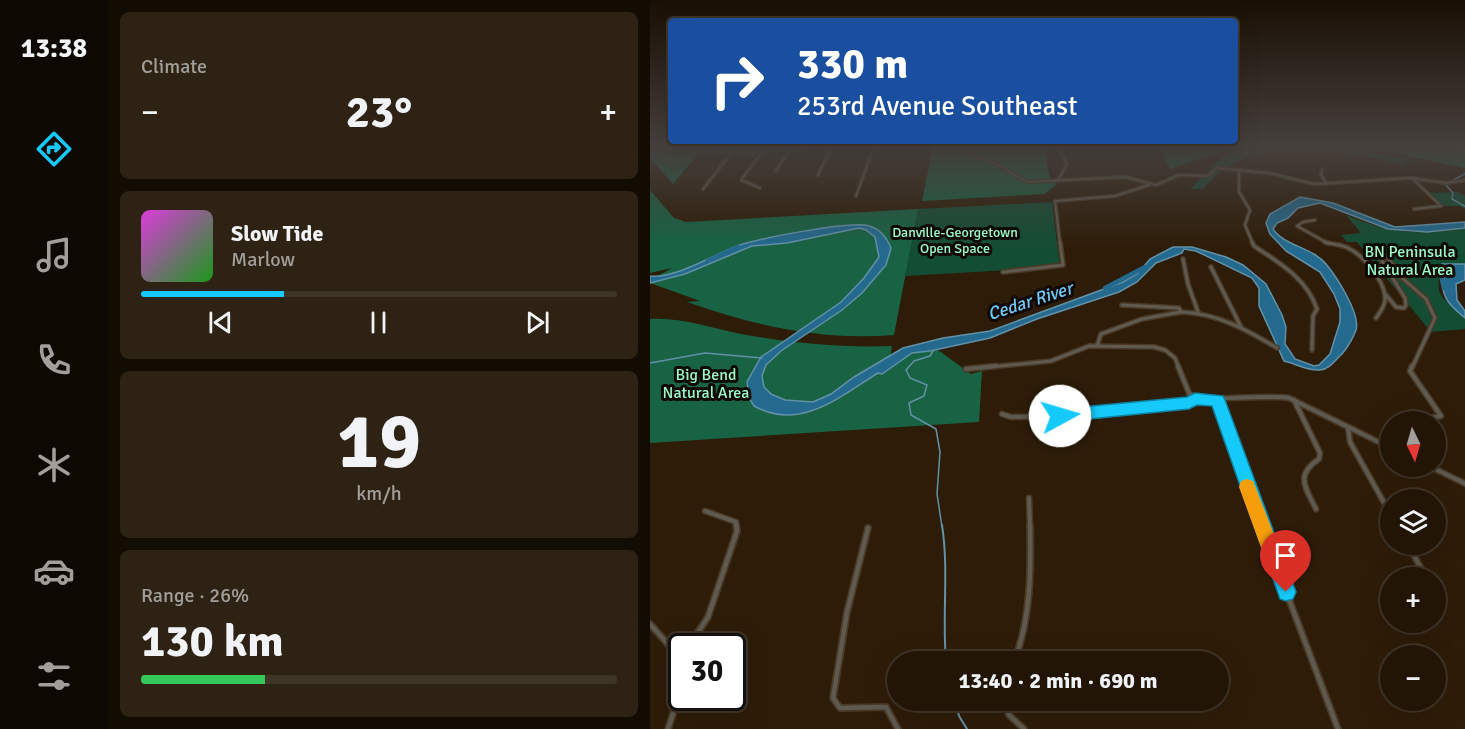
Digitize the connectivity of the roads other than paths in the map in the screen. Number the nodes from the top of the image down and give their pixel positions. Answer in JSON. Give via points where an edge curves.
{"nodes":[{"id":1,"x":710,"y":180,"type":"edge"},
{"id":2,"x":741,"y":180,"type":"edge"},
{"id":3,"x":862,"y":180,"type":"edge"},
{"id":4,"x":1024,"y":180,"type":"edge"},
{"id":5,"x":1058,"y":180,"type":"edge"},
{"id":6,"x":1140,"y":180,"type":"edge"},
{"id":7,"x":1165,"y":180,"type":"edge"},
{"id":8,"x":1237,"y":180,"type":"edge"},
{"id":9,"x":1295,"y":180,"type":"edge"},
{"id":10,"x":1324,"y":180,"type":"edge"},
{"id":11,"x":1383,"y":180,"type":"edge"},
{"id":12,"x":1413,"y":180,"type":"edge"},
{"id":13,"x":1425,"y":180,"type":"edge"},
{"id":14,"x":1466,"y":180,"type":"edge"},
{"id":15,"x":1327,"y":184,"type":"junction"},
{"id":16,"x":1149,"y":185,"type":"junction"},
{"id":17,"x":760,"y":188,"type":"dead end"},
{"id":18,"x":703,"y":189,"type":"dead end"},
{"id":19,"x":856,"y":196,"type":"dead end"},
{"id":20,"x":1414,"y":209,"type":"dead end"},
{"id":21,"x":1315,"y":220,"type":"dead end"},
{"id":22,"x":1183,"y":259,"type":"dead end"},
{"id":23,"x":1211,"y":267,"type":"dead end"},
{"id":24,"x":1003,"y":272,"type":"dead end"},
{"id":25,"x":1385,"y":294,"type":"junction"},
{"id":26,"x":1122,"y":305,"type":"dead end"},
{"id":27,"x":1181,"y":312,"type":"junction"},
{"id":28,"x":1198,"y":312,"type":"junction"},
{"id":29,"x":1376,"y":318,"type":"dead end"},
{"id":30,"x":1241,"y":327,"type":"junction"},
{"id":31,"x":1097,"y":346,"type":"junction"},
{"id":32,"x":1277,"y":348,"type":"dead end"},
{"id":33,"x":1312,"y":350,"type":"dead end"},
{"id":34,"x":966,"y":369,"type":"dead end"},
{"id":35,"x":1195,"y":399,"type":"junction"},
{"id":36,"x":1217,"y":400,"type":"junction"},
{"id":37,"x":1294,"y":400,"type":"junction"},
{"id":38,"x":1438,"y":411,"type":"edge"},
{"id":39,"x":1002,"y":414,"type":"dead end"},
{"id":40,"x":1348,"y":427,"type":"junction"},
{"id":41,"x":1380,"y":443,"type":"edge"},
{"id":42,"x":1446,"y":474,"type":"edge"},
{"id":43,"x":1466,"y":484,"type":"edge"},
{"id":44,"x":1380,"y":495,"type":"edge"},
{"id":45,"x":1029,"y":498,"type":"dead end"},
{"id":46,"x":1316,"y":509,"type":"dead end"},
{"id":47,"x":706,"y":511,"type":"dead end"},
{"id":48,"x":868,"y":528,"type":"dead end"},
{"id":49,"x":650,"y":624,"type":"edge"},
{"id":50,"x":699,"y":633,"type":"edge"},
{"id":51,"x":668,"y":644,"type":"edge"},
{"id":52,"x":1019,"y":651,"type":"edge"},
{"id":53,"x":674,"y":711,"type":"edge"},
{"id":54,"x":1008,"y":711,"type":"edge"},
{"id":55,"x":668,"y":729,"type":"edge"},
{"id":56,"x":898,"y":729,"type":"edge"},
{"id":57,"x":1024,"y":729,"type":"edge"},
{"id":58,"x":1338,"y":729,"type":"edge"}],
"edges":[{"from":1,"to":18,"type":"street"},
{"from":2,"to":17,"type":"street"},
{"from":3,"to":19,"type":"street"},
{"from":4,"to":5,"type":"street"},
{"from":6,"to":16,"type":"street"},
{"from":7,"to":16,"type":"street"},
{"from":8,"to":33,"type":"street","via":[[1250,210],[1245,225],[1252,243],[1293,272],[1314,297],[1317,309],[1313,316]]},
{"from":9,"to":15,"type":"street"},
{"from":10,"to":15,"type":"street"},
{"from":11,"to":15,"type":"street"},
{"from":12,"to":20,"type":"street","via":[[1441,206]]},
{"from":13,"to":14,"type":"street"},
{"from":16,"to":24,"type":"street","via":[[1129,193],[1054,202],[1063,265]]},
{"from":21,"to":25,"type":"street","via":[[1297,226],[1330,245],[1350,248],[1375,274]]},
{"from":22,"to":28,"type":"street"},
{"from":23,"to":30,"type":"street"},
{"from":25,"to":29,"type":"street","via":[[1384,306]]},
{"from":25,"to":38,"type":"street","via":[[1396,307],[1406,305],[1382,261],[1386,255],[1395,271],[1419,291],[1433,310],[1434,318],[1410,371]]},
{"from":26,"to":27,"type":"street","via":[[1167,306]]},
{"from":27,"to":28,"type":"street"},
{"from":27,"to":31,"type":"street","via":[[1124,324],[1102,334]]},
{"from":28,"to":30,"type":"street"},
{"from":30,"to":32,"type":"street"},
{"from":31,"to":34,"type":"street","via":[[1051,362]]},
{"from":31,"to":35,"type":"street","via":[[1165,350],[1175,358]]},
{"from":35,"to":36,"type":"street"},
{"from":35,"to":39,"type":"street","via":[[1060,416]]},
{"from":36,"to":37,"type":"street"},
{"from":36,"to":58,"type":"street"},
{"from":37,"to":40,"type":"street"},
{"from":37,"to":46,"type":"street","via":[[1320,453],[1304,473]]},
{"from":40,"to":41,"type":"street"},
{"from":40,"to":44,"type":"street","via":[[1350,442]]},
{"from":42,"to":43,"type":"street"},
{"from":45,"to":52,"type":"street","via":[[1030,562]]},
{"from":47,"to":50,"type":"street","via":[[736,522],[737,531]]},
{"from":48,"to":56,"type":"street","via":[[846,612],[833,698],[836,705],[844,708],[886,707]]},
{"from":49,"to":51,"type":"street"},
{"from":53,"to":55,"type":"street"},
{"from":54,"to":57,"type":"street"}]}
